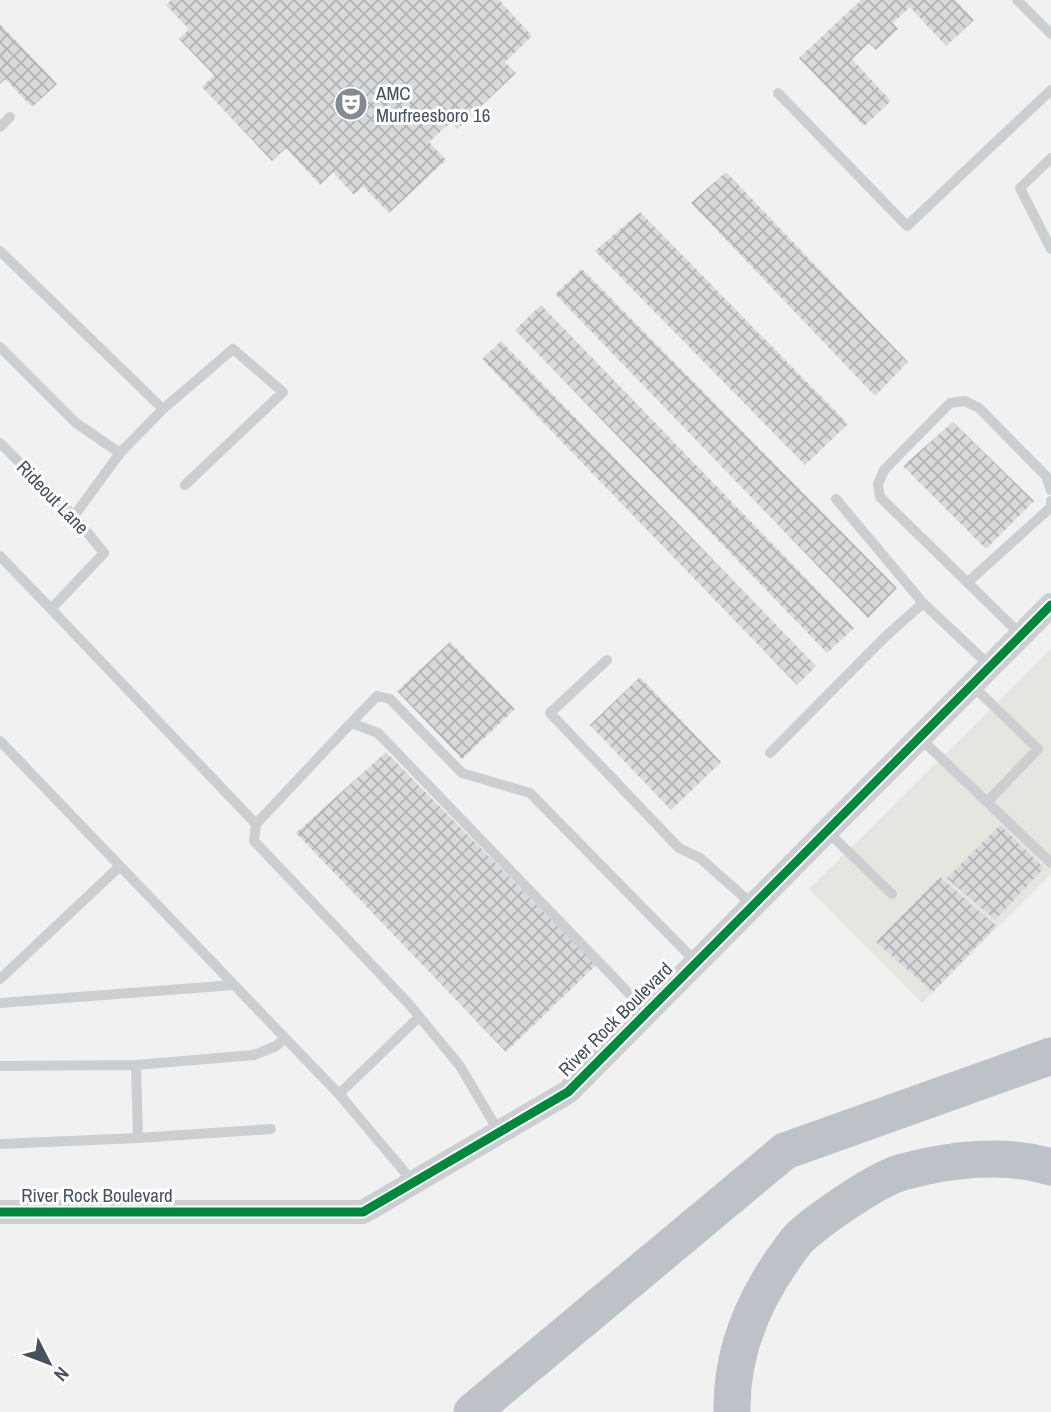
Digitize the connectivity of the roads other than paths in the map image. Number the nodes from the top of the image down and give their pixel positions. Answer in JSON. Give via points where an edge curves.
{"nodes":[{"id":1,"x":1017,"y":0,"type":"edge"},
{"id":2,"x":1051,"y":34,"type":"edge"},
{"id":3,"x":1051,"y":90,"type":"edge"},
{"id":4,"x":778,"y":93,"type":"dead end"},
{"id":5,"x":10,"y":117,"type":"dead end"},
{"id":6,"x":0,"y":127,"type":"edge"},
{"id":7,"x":1051,"y":158,"type":"edge"},
{"id":8,"x":1051,"y":249,"type":"edge"},
{"id":9,"x":0,"y":251,"type":"edge"},
{"id":10,"x":0,"y":347,"type":"edge"},
{"id":11,"x":163,"y":409,"type":"junction"},
{"id":12,"x":0,"y":443,"type":"edge"},
{"id":13,"x":120,"y":453,"type":"junction"},
{"id":14,"x":185,"y":485,"type":"dead end"},
{"id":15,"x":1051,"y":490,"type":"edge"},
{"id":16,"x":836,"y":499,"type":"dead end"},
{"id":17,"x":1051,"y":501,"type":"edge"},
{"id":18,"x":74,"y":516,"type":"junction"},
{"id":19,"x":0,"y":556,"type":"edge"},
{"id":20,"x":968,"y":582,"type":"junction"},
{"id":21,"x":923,"y":603,"type":"junction"},
{"id":22,"x":1051,"y":605,"type":"edge"},
{"id":23,"x":51,"y":609,"type":"junction"},
{"id":24,"x":1021,"y":635,"type":"junction"},
{"id":25,"x":607,"y":660,"type":"dead end"},
{"id":26,"x":990,"y":666,"type":"junction"},
{"id":27,"x":972,"y":684,"type":"junction"},
{"id":28,"x":351,"y":723,"type":"junction"},
{"id":29,"x":919,"y":737,"type":"junction"},
{"id":30,"x":0,"y":741,"type":"edge"},
{"id":31,"x":770,"y":753,"type":"dead end"},
{"id":32,"x":987,"y":802,"type":"junction"},
{"id":33,"x":256,"y":824,"type":"junction"},
{"id":34,"x":827,"y":831,"type":"junction"},
{"id":35,"x":1051,"y":863,"type":"edge"},
{"id":36,"x":120,"y":866,"type":"junction"},
{"id":37,"x":892,"y":894,"type":"dead end"},
{"id":38,"x":754,"y":905,"type":"junction"},
{"id":39,"x":697,"y":962,"type":"junction"},
{"id":40,"x":0,"y":979,"type":"edge"},
{"id":41,"x":234,"y":985,"type":"junction"},
{"id":42,"x":0,"y":1003,"type":"edge"},
{"id":43,"x":648,"y":1012,"type":"junction"},
{"id":44,"x":419,"y":1017,"type":"junction"},
{"id":45,"x":285,"y":1038,"type":"junction"},
{"id":46,"x":1051,"y":1056,"type":"edge"},
{"id":47,"x":136,"y":1065,"type":"junction"},
{"id":48,"x":0,"y":1066,"type":"edge"},
{"id":49,"x":340,"y":1094,"type":"junction"},
{"id":50,"x":271,"y":1129,"type":"dead end"},
{"id":51,"x":499,"y":1132,"type":"junction"},
{"id":52,"x":138,"y":1138,"type":"junction"},
{"id":53,"x":0,"y":1144,"type":"edge"},
{"id":54,"x":1051,"y":1167,"type":"edge"},
{"id":55,"x":413,"y":1182,"type":"junction"},
{"id":56,"x":0,"y":1212,"type":"edge"},
{"id":57,"x":472,"y":1412,"type":"edge"},
{"id":58,"x":732,"y":1412,"type":"edge"}],
"edges":[{"from":1,"to":2,"type":"lane"},
{"from":3,"to":4,"type":"lane","via":[[907,226]]},
{"from":5,"to":6,"type":"lane"},
{"from":7,"to":8,"type":"lane","via":[[1020,188]]},
{"from":9,"to":11,"type":"lane"},
{"from":10,"to":13,"type":"lane","via":[[76,423]]},
{"from":11,"to":13,"type":"lane"},
{"from":11,"to":14,"type":"lane","via":[[233,349],[283,392]]},
{"from":12,"to":18,"type":"lane","name":"Rideout Lane"},
{"from":13,"to":18,"type":"lane"},
{"from":15,"to":20,"type":"lane","via":[[1046,476],[979,408],[965,401],[950,403],[884,470],[878,484],[880,497]]},
{"from":16,"to":21,"type":"lane"},
{"from":17,"to":20,"type":"lane","via":[[1051,507]]},
{"from":18,"to":23,"type":"lane","name":"Rideout Lane","via":[[104,552]]},
{"from":19,"to":23,"type":"lane"},
{"from":20,"to":24,"type":"lane"},
{"from":21,"to":26,"type":"lane"},
{"from":21,"to":31,"type":"lane"},
{"from":22,"to":24,"type":"street","name":"River Rock Boulevard"},
{"from":23,"to":33,"type":"lane"},
{"from":24,"to":26,"type":"street","name":"River Rock Boulevard"},
{"from":25,"to":38,"type":"lane","via":[[550,713],[679,848],[700,858]]},
{"from":26,"to":27,"type":"street","name":"River Rock Boulevard"},
{"from":27,"to":29,"type":"street","name":"River Rock Boulevard"},
{"from":27,"to":32,"type":"lane","via":[[1038,749]]},
{"from":28,"to":33,"type":"lane"},
{"from":28,"to":39,"type":"lane","via":[[377,696],[390,699],[462,773],[530,793]]},
{"from":28,"to":43,"type":"lane","via":[[378,733]]},
{"from":29,"to":32,"type":"lane"},
{"from":29,"to":34,"type":"street","name":"River Rock Boulevard"},
{"from":30,"to":36,"type":"lane"},
{"from":32,"to":35,"type":"lane"},
{"from":33,"to":44,"type":"lane","via":[[254,841]]},
{"from":34,"to":37,"type":"lane"},
{"from":34,"to":38,"type":"street","name":"River Rock Boulevard"},
{"from":36,"to":40,"type":"lane"},
{"from":36,"to":41,"type":"lane"},
{"from":38,"to":39,"type":"street","name":"River Rock Boulevard"},
{"from":39,"to":43,"type":"street","name":"River Rock Boulevard"},
{"from":41,"to":42,"type":"lane"},
{"from":41,"to":45,"type":"lane"},
{"from":43,"to":51,"type":"street","name":"River Rock Boulevard","via":[[568,1092]]},
{"from":44,"to":49,"type":"lane"},
{"from":44,"to":51,"type":"lane","via":[[460,1066]]},
{"from":45,"to":47,"type":"lane","via":[[254,1055]]},
{"from":45,"to":49,"type":"lane"},
{"from":46,"to":57,"type":"highway","via":[[785,1151]]},
{"from":47,"to":48,"type":"lane"},
{"from":47,"to":52,"type":"lane"},
{"from":49,"to":55,"type":"lane"},
{"from":50,"to":52,"type":"lane"},
{"from":51,"to":55,"type":"street","name":"River Rock Boulevard"},
{"from":52,"to":53,"type":"lane"},
{"from":54,"to":58,"type":"highway","via":[[1028,1160],[968,1160],[901,1172],[848,1201],[799,1238],[767,1282],[747,1325],[732,1384]]},
{"from":55,"to":56,"type":"street","name":"River Rock Boulevard","via":[[363,1212]]}]}
